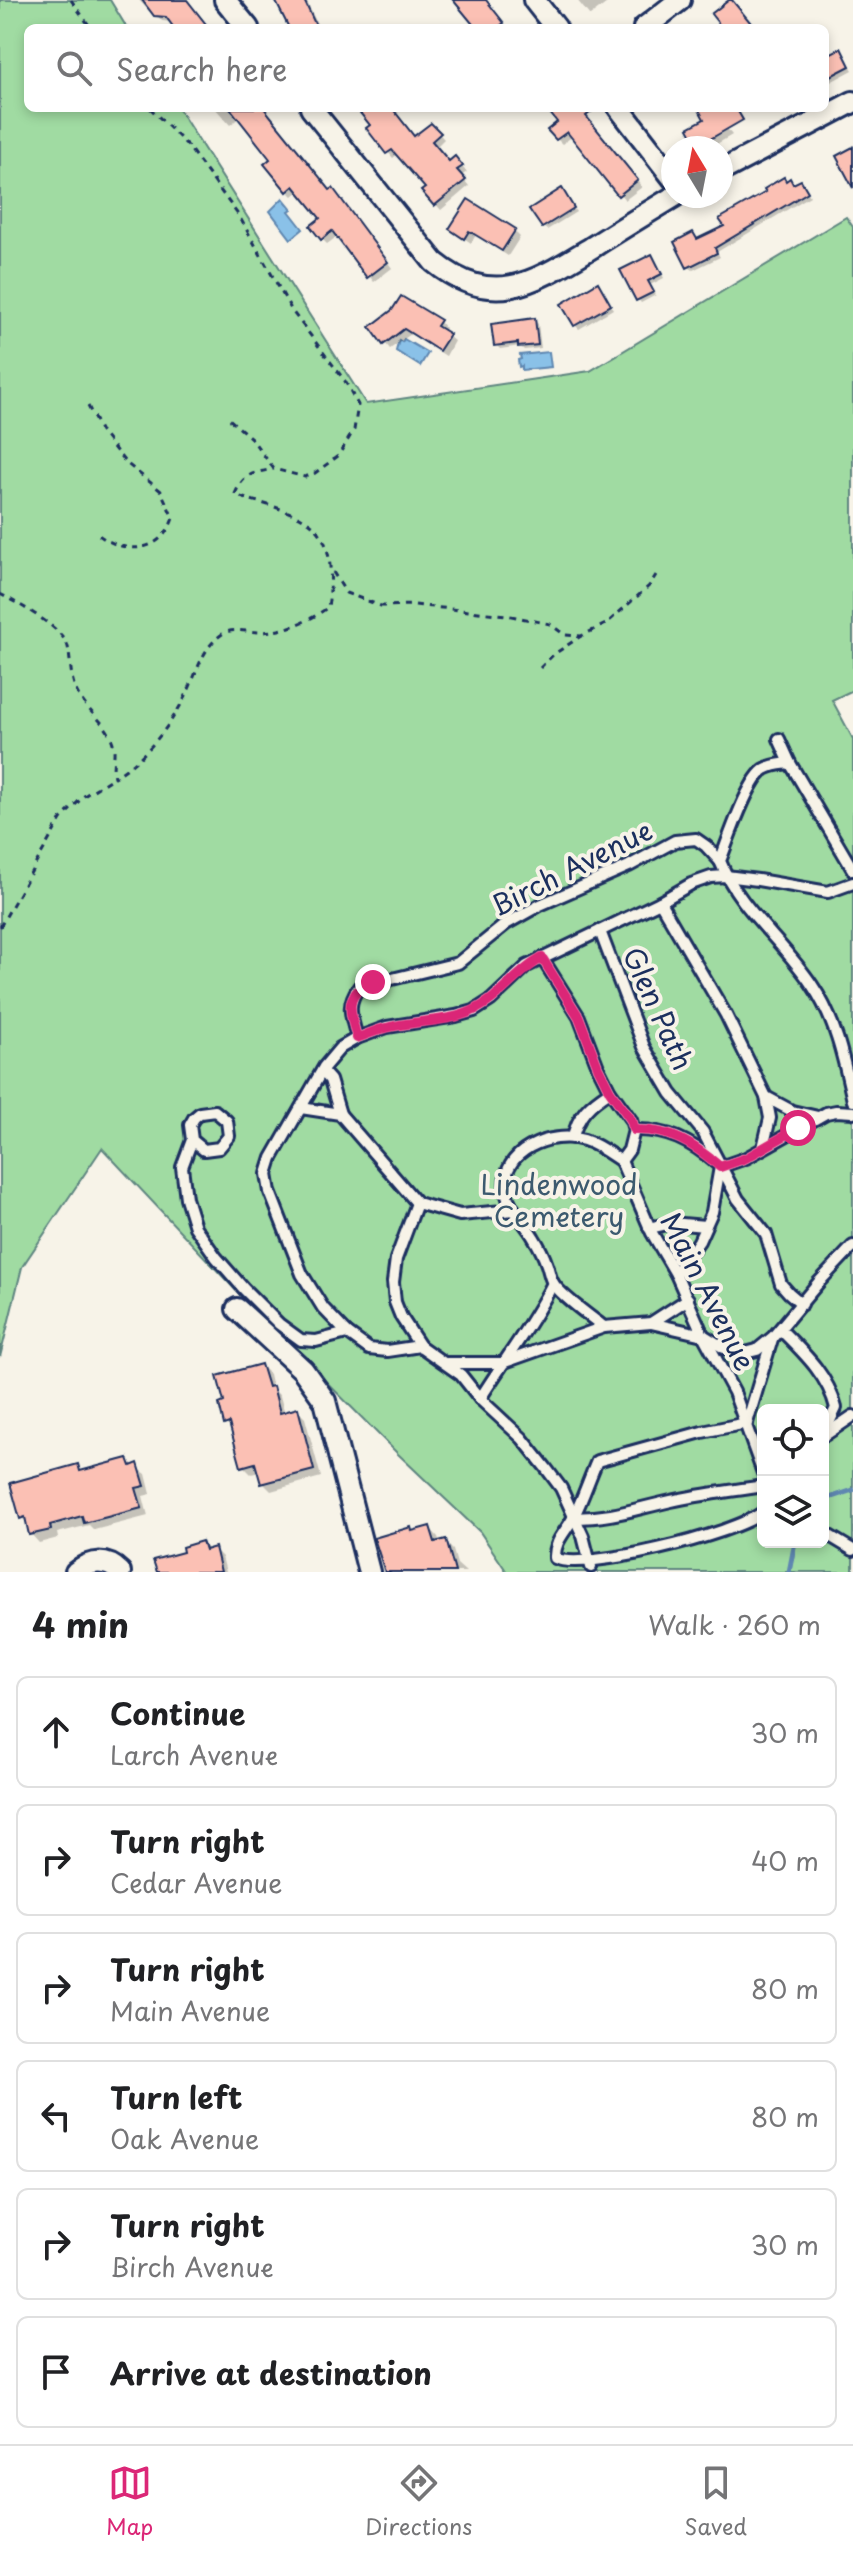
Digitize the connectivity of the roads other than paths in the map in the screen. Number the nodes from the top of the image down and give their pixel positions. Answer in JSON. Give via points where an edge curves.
{"nodes":[{"id":1,"x":225,"y":0,"type":"edge"},
{"id":2,"x":534,"y":0,"type":"edge"},
{"id":3,"x":680,"y":0,"type":"edge"},
{"id":4,"x":245,"y":24,"type":"edge"},
{"id":5,"x":553,"y":24,"type":"edge"},
{"id":6,"x":649,"y":24,"type":"edge"},
{"id":7,"x":853,"y":102,"type":"edge"},
{"id":8,"x":314,"y":112,"type":"edge"},
{"id":9,"x":622,"y":112,"type":"edge"},
{"id":10,"x":661,"y":162,"type":"edge"},
{"id":11,"x":733,"y":165,"type":"edge"},
{"id":12,"x":661,"y":204,"type":"edge"},
{"id":13,"x":779,"y":739,"type":"dead end"},
{"id":14,"x":790,"y":763,"type":"junction"},
{"id":15,"x":720,"y":861,"type":"junction"},
{"id":16,"x":853,"y":870,"type":"edge"},
{"id":17,"x":726,"y":876,"type":"junction"},
{"id":18,"x":853,"y":883,"type":"edge"},
{"id":19,"x":660,"y":902,"type":"junction"},
{"id":20,"x":600,"y":931,"type":"junction"},
{"id":21,"x":542,"y":958,"type":"junction"},
{"id":22,"x":357,"y":1038,"type":"junction"},
{"id":23,"x":322,"y":1071,"type":"junction"},
{"id":24,"x":610,"y":1091,"type":"junction"},
{"id":25,"x":766,"y":1097,"type":"junction"},
{"id":26,"x":853,"y":1101,"type":"edge"},
{"id":27,"x":301,"y":1108,"type":"junction"},
{"id":28,"x":853,"y":1112,"type":"edge"},
{"id":29,"x":340,"y":1114,"type":"junction"},
{"id":30,"x":818,"y":1117,"type":"junction"},
{"id":31,"x":634,"y":1130,"type":"junction"},
{"id":32,"x":573,"y":1138,"type":"junction"},
{"id":33,"x":192,"y":1140,"type":"junction"},
{"id":34,"x":763,"y":1148,"type":"junction"},
{"id":35,"x":621,"y":1161,"type":"junction"},
{"id":36,"x":720,"y":1167,"type":"junction"},
{"id":37,"x":417,"y":1203,"type":"junction"},
{"id":38,"x":514,"y":1210,"type":"junction"},
{"id":39,"x":705,"y":1226,"type":"junction"},
{"id":40,"x":649,"y":1228,"type":"junction"},
{"id":41,"x":853,"y":1246,"type":"edge"},
{"id":42,"x":676,"y":1274,"type":"junction"},
{"id":43,"x":553,"y":1283,"type":"junction"},
{"id":44,"x":688,"y":1299,"type":"junction"},
{"id":45,"x":802,"y":1304,"type":"junction"},
{"id":46,"x":237,"y":1309,"type":"dead end"},
{"id":47,"x":651,"y":1323,"type":"junction"},
{"id":48,"x":604,"y":1327,"type":"junction"},
{"id":49,"x":347,"y":1333,"type":"junction"},
{"id":50,"x":776,"y":1333,"type":"junction"},
{"id":51,"x":703,"y":1335,"type":"junction"},
{"id":52,"x":420,"y":1346,"type":"junction"},
{"id":53,"x":445,"y":1363,"type":"junction"},
{"id":54,"x":502,"y":1363,"type":"junction"},
{"id":55,"x":480,"y":1399,"type":"junction"},
{"id":56,"x":853,"y":1416,"type":"edge"},
{"id":57,"x":747,"y":1423,"type":"junction"},
{"id":58,"x":829,"y":1423,"type":"edge"},
{"id":59,"x":829,"y":1432,"type":"edge"},
{"id":60,"x":757,"y":1454,"type":"edge"},
{"id":61,"x":757,"y":1487,"type":"edge"},
{"id":62,"x":757,"y":1516,"type":"edge"},
{"id":63,"x":573,"y":1518,"type":"junction"},
{"id":64,"x":829,"y":1536,"type":"edge"},
{"id":65,"x":853,"y":1550,"type":"edge"},
{"id":66,"x":591,"y":1567,"type":"junction"},
{"id":67,"x":76,"y":1572,"type":"edge"},
{"id":68,"x":120,"y":1572,"type":"edge"},
{"id":69,"x":369,"y":1572,"type":"edge"}],
"edges":[{"from":1,"to":4,"type":"street"},
{"from":2,"to":5,"type":"street"},
{"from":3,"to":6,"type":"street"},
{"from":7,"to":11,"type":"street"},
{"from":8,"to":12,"type":"street","via":[[434,262],[482,286],[510,287],[536,280]]},
{"from":9,"to":10,"type":"street"},
{"from":13,"to":14,"type":"lane"},
{"from":14,"to":15,"type":"lane","via":[[763,770],[751,785]]},
{"from":14,"to":16,"type":"lane"},
{"from":15,"to":17,"type":"lane"},
{"from":15,"to":22,"type":"lane","name":"Birch Avenue","via":[[696,839],[675,841],[506,924],[458,963],[359,987],[350,1009]]},
{"from":17,"to":18,"type":"lane","via":[[828,892]]},
{"from":17,"to":19,"type":"lane","via":[[691,884]]},
{"from":17,"to":26,"type":"lane","via":[[813,985],[828,1012]]},
{"from":19,"to":20,"type":"lane"},
{"from":19,"to":25,"type":"lane","via":[[726,1015]]},
{"from":20,"to":21,"type":"lane"},
{"from":20,"to":36,"type":"lane","name":"Glen Path","via":[[644,1047],[671,1093],[703,1132]]},
{"from":21,"to":22,"type":"lane","via":[[474,1011]]},
{"from":21,"to":24,"type":"lane","via":[[579,1017]]},
{"from":22,"to":23,"type":"lane","via":[[340,1048]]},
{"from":23,"to":27,"type":"lane"},
{"from":23,"to":29,"type":"lane"},
{"from":24,"to":31,"type":"lane"},
{"from":24,"to":32,"type":"lane","via":[[582,1113]]},
{"from":25,"to":30,"type":"lane"},
{"from":25,"to":34,"type":"lane","via":[[770,1118]]},
{"from":27,"to":29,"type":"lane"},
{"from":27,"to":49,"type":"lane","via":[[272,1158],[267,1174],[270,1192],[302,1274]]},
{"from":28,"to":30,"type":"lane"},
{"from":29,"to":37,"type":"lane"},
{"from":30,"to":34,"type":"lane"},
{"from":31,"to":35,"type":"lane"},
{"from":31,"to":36,"type":"lane","via":[[668,1133]]},
{"from":32,"to":35,"type":"lane"},
{"from":32,"to":38,"type":"lane","via":[[553,1138],[513,1159],[505,1188]]},
{"from":33,"to":33,"type":"lane","via":[[190,1125],[200,1113],[215,1111],[227,1121],[229,1136],[219,1148],[204,1150]]},
{"from":33,"to":49,"type":"lane","via":[[182,1167],[186,1198],[195,1227],[216,1257],[301,1340]]},
{"from":34,"to":36,"type":"lane"},
{"from":35,"to":40,"type":"lane","name":"Main Avenue"},
{"from":36,"to":39,"type":"lane"},
{"from":36,"to":45,"type":"lane","name":"Glen Path","via":[[766,1234],[781,1284]]},
{"from":37,"to":38,"type":"lane","via":[[460,1215]]},
{"from":37,"to":52,"type":"lane","via":[[393,1282],[395,1302]]},
{"from":38,"to":43,"type":"lane","via":[[533,1235]]},
{"from":39,"to":40,"type":"lane","via":[[671,1223]]},
{"from":39,"to":42,"type":"lane"},
{"from":40,"to":42,"type":"lane","name":"Main Avenue"},
{"from":41,"to":45,"type":"lane"},
{"from":42,"to":44,"type":"lane","name":"Main Avenue"},
{"from":43,"to":48,"type":"lane"},
{"from":43,"to":54,"type":"lane"},
{"from":44,"to":47,"type":"lane"},
{"from":44,"to":51,"type":"lane","name":"Main Avenue"},
{"from":45,"to":50,"type":"lane"},
{"from":46,"to":69,"type":"street","via":[[303,1370],[325,1401]]},
{"from":47,"to":48,"type":"lane"},
{"from":47,"to":51,"type":"lane"},
{"from":48,"to":54,"type":"lane"},
{"from":49,"to":52,"type":"lane","via":[[369,1349]]},
{"from":50,"to":51,"type":"lane","via":[[763,1348],[745,1353]]},
{"from":50,"to":57,"type":"lane"},
{"from":50,"to":58,"type":"lane","via":[[801,1348],[818,1369],[836,1408]]},
{"from":51,"to":57,"type":"lane","name":"Main Avenue"},
{"from":52,"to":53,"type":"lane"},
{"from":53,"to":54,"type":"lane"},
{"from":53,"to":55,"type":"lane"},
{"from":54,"to":55,"type":"lane"},
{"from":55,"to":63,"type":"lane","via":[[546,1468]]},
{"from":56,"to":59,"type":"lane"},
{"from":57,"to":60,"type":"lane","name":"Main Avenue"},
{"from":57,"to":63,"type":"lane","via":[[597,1461]]},
{"from":61,"to":63,"type":"lane","via":[[603,1518]]},
{"from":62,"to":66,"type":"lane","via":[[662,1554]]},
{"from":63,"to":66,"type":"lane"},
{"from":63,"to":66,"type":"lane","via":[[555,1558],[561,1564]]},
{"from":64,"to":65,"type":"lane"},
{"from":67,"to":68,"type":"street","via":[[100,1562]]}]}
